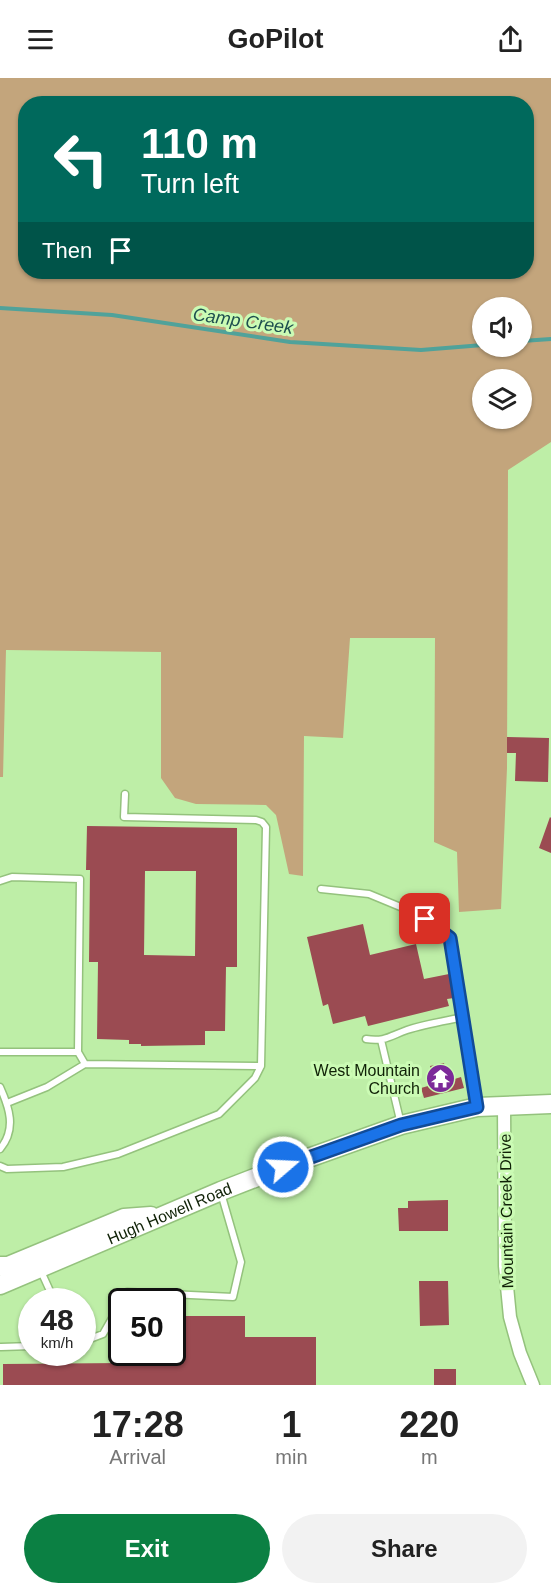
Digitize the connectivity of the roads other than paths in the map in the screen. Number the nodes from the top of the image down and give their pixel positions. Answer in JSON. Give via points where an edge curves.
{"nodes":[{"id":1,"x":125,"y":794,"type":"dead end"},
{"id":2,"x":0,"y":880,"type":"edge"},
{"id":3,"x":321,"y":889,"type":"dead end"},
{"id":4,"x":464,"y":1017,"type":"junction"},
{"id":5,"x":366,"y":1039,"type":"dead end"},
{"id":6,"x":381,"y":1040,"type":"junction"},
{"id":7,"x":0,"y":1052,"type":"edge"},
{"id":8,"x":78,"y":1052,"type":"junction"},
{"id":9,"x":85,"y":1064,"type":"junction"},
{"id":10,"x":261,"y":1066,"type":"junction"},
{"id":11,"x":0,"y":1087,"type":"edge"},
{"id":12,"x":7,"y":1104,"type":"junction"},
{"id":13,"x":551,"y":1104,"type":"edge"},
{"id":14,"x":504,"y":1106,"type":"junction"},
{"id":15,"x":477,"y":1107,"type":"junction"},
{"id":16,"x":401,"y":1125,"type":"junction"},
{"id":17,"x":0,"y":1149,"type":"edge"},
{"id":18,"x":0,"y":1166,"type":"edge"},
{"id":19,"x":221,"y":1191,"type":"junction"},
{"id":20,"x":165,"y":1215,"type":"junction"},
{"id":21,"x":0,"y":1266,"type":"edge"},
{"id":22,"x":39,"y":1268,"type":"junction"},
{"id":23,"x":0,"y":1285,"type":"edge"},
{"id":24,"x":48,"y":1288,"type":"edge"},
{"id":25,"x":96,"y":1337,"type":"edge"},
{"id":26,"x":18,"y":1346,"type":"edge"},
{"id":27,"x":1,"y":1347,"type":"edge"},
{"id":28,"x":533,"y":1385,"type":"edge"}],
"edges":[{"from":1,"to":10,"type":"lane","via":[[123,817],[256,820],[266,827]]},
{"from":2,"to":8,"type":"lane","via":[[80,879]]},
{"from":3,"to":4,"type":"lane","via":[[369,894],[415,913],[450,938]]},
{"from":4,"to":6,"type":"lane"},
{"from":4,"to":15,"type":"lane"},
{"from":5,"to":6,"type":"lane"},
{"from":6,"to":16,"type":"lane"},
{"from":7,"to":8,"type":"lane"},
{"from":8,"to":9,"type":"lane"},
{"from":9,"to":10,"type":"lane"},
{"from":9,"to":12,"type":"lane","via":[[47,1087]]},
{"from":10,"to":18,"type":"lane","via":[[255,1078],[219,1114],[118,1154],[63,1167]]},
{"from":11,"to":12,"type":"lane"},
{"from":12,"to":17,"type":"lane","via":[[11,1113],[6,1142]]},
{"from":13,"to":14,"type":"main road","name":"Hugh Howell Road"},
{"from":14,"to":15,"type":"main road","name":"Hugh Howell Road"},
{"from":14,"to":28,"type":"street","name":"Mountain Creek Drive","via":[[510,1317]]},
{"from":15,"to":16,"type":"main road","name":"Hugh Howell Road"},
{"from":16,"to":19,"type":"main road","name":"Hugh Howell Road"},
{"from":19,"to":20,"type":"main road","name":"Hugh Howell Road"},
{"from":19,"to":25,"type":"lane","via":[[241,1262],[233,1297],[127,1292],[103,1334]]},
{"from":20,"to":21,"type":"main road","via":[[124,1218]]},
{"from":20,"to":22,"type":"main road","name":"Hugh Howell Road"},
{"from":22,"to":23,"type":"main road","name":"Hugh Howell Road"},
{"from":22,"to":24,"type":"lane"},
{"from":26,"to":27,"type":"lane"}]}
